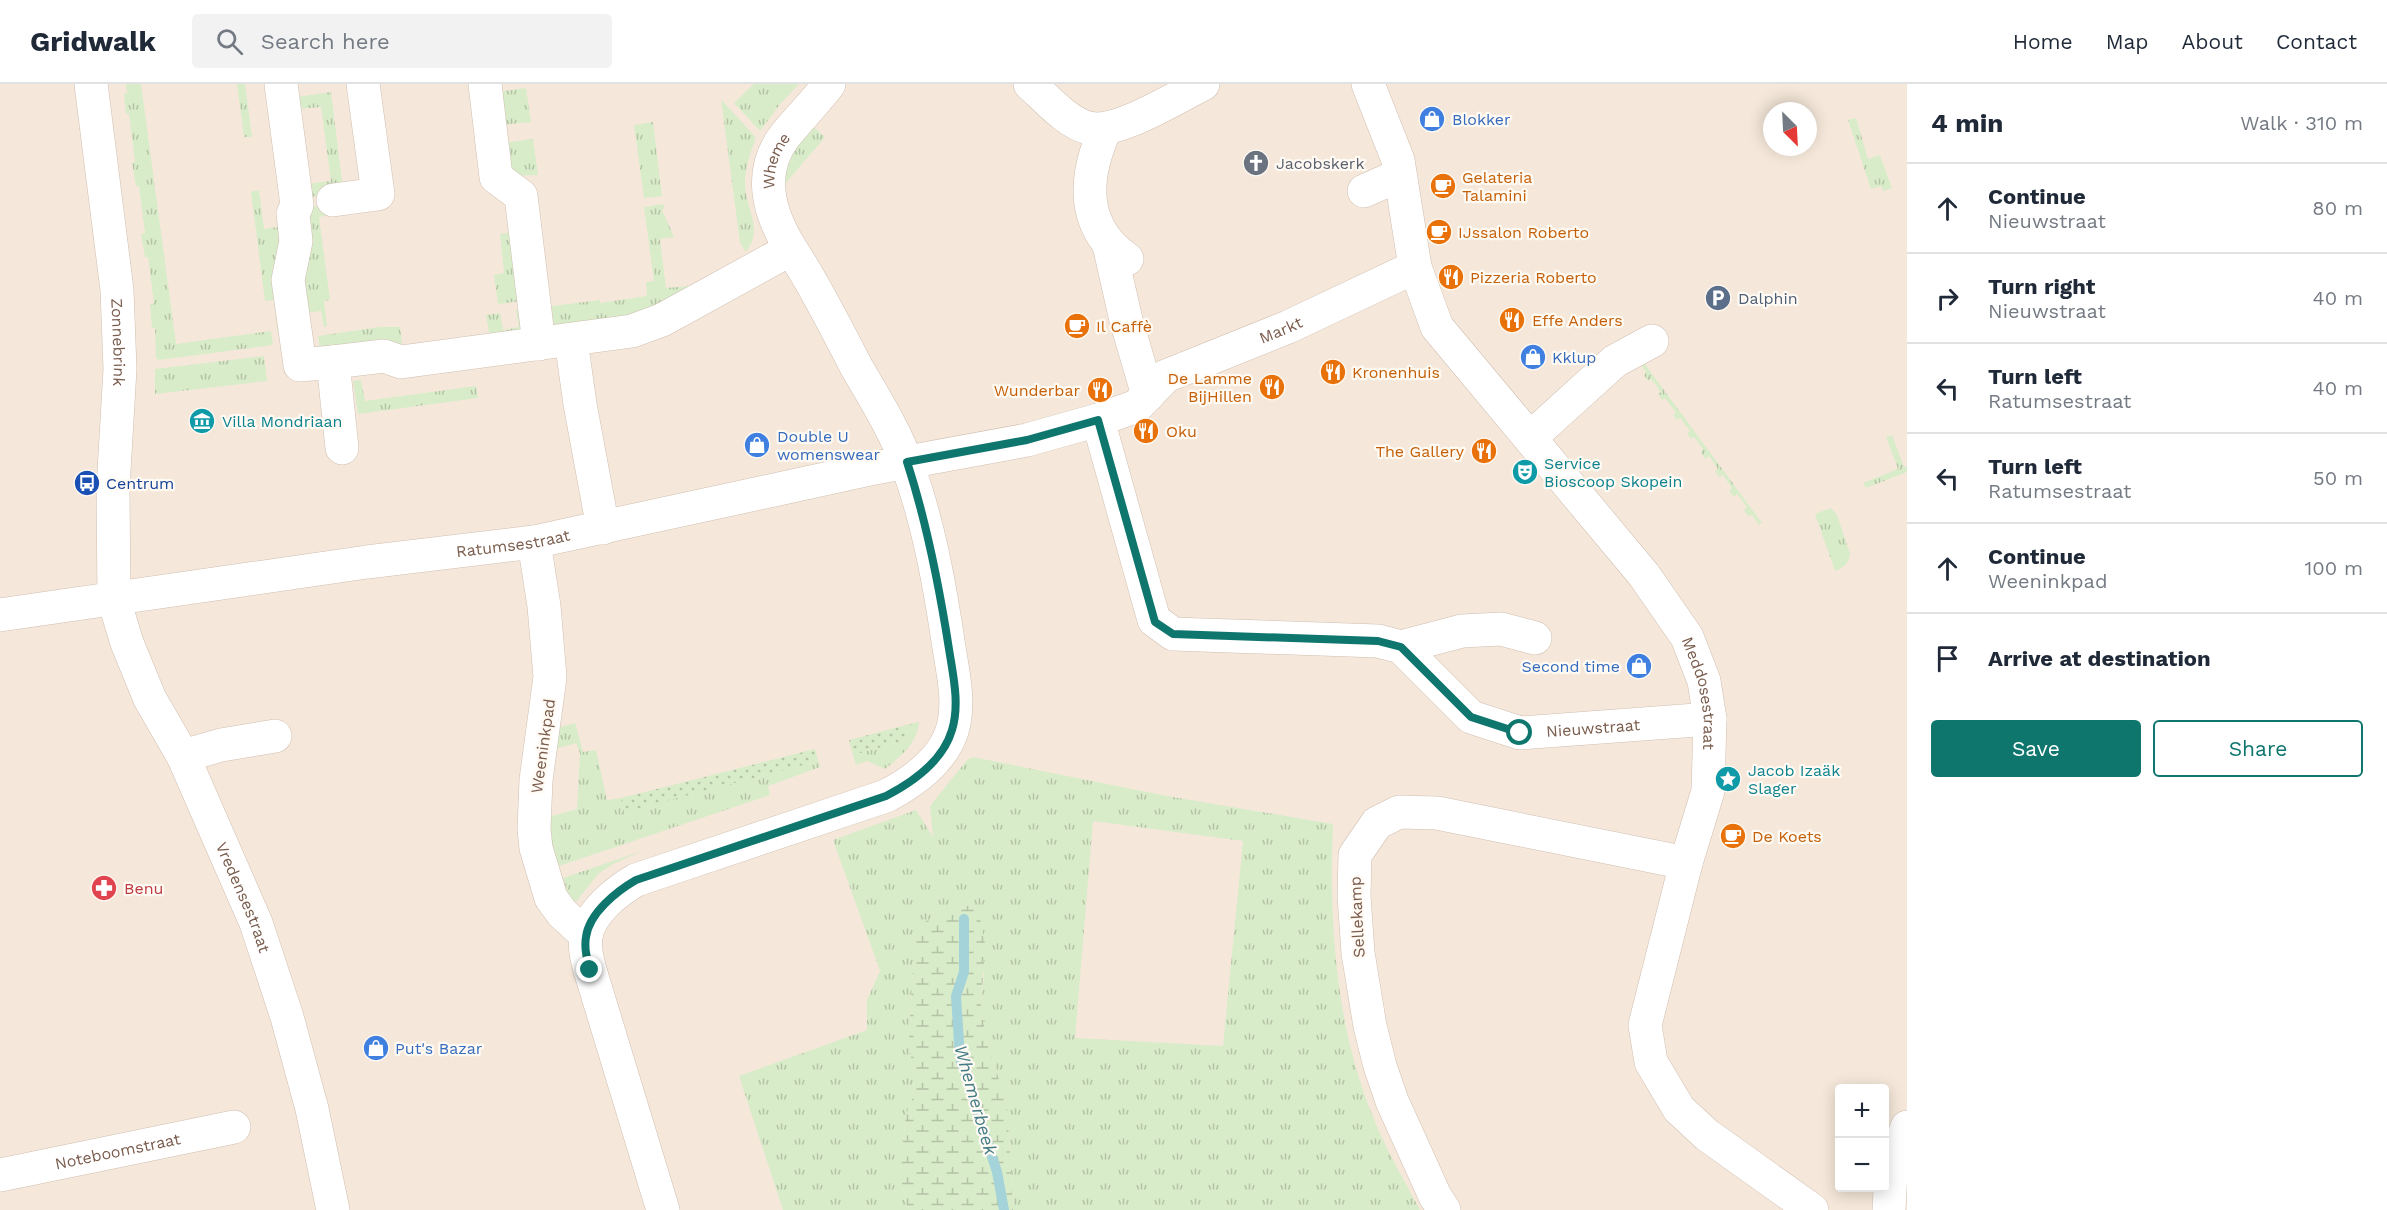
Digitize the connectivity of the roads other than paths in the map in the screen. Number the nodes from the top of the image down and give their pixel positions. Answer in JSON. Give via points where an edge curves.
{"nodes":[{"id":1,"x":91,"y":84,"type":"edge"},
{"id":2,"x":281,"y":84,"type":"edge"},
{"id":3,"x":363,"y":84,"type":"edge"},
{"id":4,"x":485,"y":84,"type":"edge"},
{"id":5,"x":829,"y":84,"type":"edge"},
{"id":6,"x":1030,"y":84,"type":"edge"},
{"id":7,"x":1203,"y":84,"type":"edge"},
{"id":8,"x":1368,"y":84,"type":"edge"},
{"id":9,"x":1105,"y":130,"type":"junction"},
{"id":10,"x":1400,"y":175,"type":"junction"},
{"id":11,"x":1364,"y":191,"type":"dead end"},
{"id":12,"x":333,"y":200,"type":"dead end"},
{"id":13,"x":791,"y":249,"type":"junction"},
{"id":14,"x":1414,"y":267,"type":"junction"},
{"id":15,"x":1652,"y":341,"type":"dead end"},
{"id":16,"x":555,"y":342,"type":"junction"},
{"id":17,"x":333,"y":362,"type":"junction"},
{"id":18,"x":1148,"y":395,"type":"junction"},
{"id":19,"x":1098,"y":420,"type":"junction"},
{"id":20,"x":1530,"y":438,"type":"junction"},
{"id":21,"x":342,"y":448,"type":"dead end"},
{"id":22,"x":907,"y":462,"type":"junction"},
{"id":23,"x":603,"y":528,"type":"junction"},
{"id":24,"x":534,"y":542,"type":"junction"},
{"id":25,"x":114,"y":600,"type":"junction"},
{"id":26,"x":0,"y":615,"type":"edge"},
{"id":27,"x":1534,"y":638,"type":"dead end"},
{"id":28,"x":1401,"y":647,"type":"junction"},
{"id":29,"x":1710,"y":719,"type":"junction"},
{"id":30,"x":275,"y":736,"type":"dead end"},
{"id":31,"x":183,"y":756,"type":"junction"},
{"id":32,"x":1686,"y":863,"type":"junction"},
{"id":33,"x":586,"y":935,"type":"junction"},
{"id":34,"x":234,"y":1127,"type":"dead end"},
{"id":35,"x":1907,"y":1127,"type":"edge"},
{"id":36,"x":0,"y":1175,"type":"edge"},
{"id":37,"x":333,"y":1210,"type":"edge"},
{"id":38,"x":663,"y":1210,"type":"edge"},
{"id":39,"x":1444,"y":1210,"type":"edge"},
{"id":40,"x":1812,"y":1210,"type":"edge"},
{"id":41,"x":1890,"y":1210,"type":"edge"}],
"edges":[{"from":1,"to":25,"type":"street","name":"Zonnebrink","via":[[117,290],[120,369],[113,488]]},
{"from":2,"to":17,"type":"street","via":[[297,205],[293,214],[296,241],[288,280],[300,365]]},
{"from":3,"to":12,"type":"street","via":[[378,194]]},
{"from":4,"to":16,"type":"street","via":[[496,177],[521,196]]},
{"from":5,"to":13,"type":"street","name":"Wheme","via":[[783,138],[772,159],[767,182],[771,208]]},
{"from":6,"to":9,"type":"street","via":[[1069,118],[1087,128]]},
{"from":7,"to":9,"type":"street"},
{"from":8,"to":10,"type":"street","via":[[1391,137]]},
{"from":9,"to":18,"type":"street","via":[[1094,154],[1090,196],[1101,234],[1122,255],[1126,320]]},
{"from":10,"to":11,"type":"street"},
{"from":10,"to":14,"type":"street"},
{"from":13,"to":16,"type":"street","via":[[647,326]]},
{"from":13,"to":22,"type":"street"},
{"from":14,"to":18,"type":"street","name":"Markt","via":[[1366,282],[1166,376]]},
{"from":14,"to":20,"type":"street","name":"Meddosestraat","via":[[1437,327]]},
{"from":15,"to":20,"type":"street","via":[[1615,361]]},
{"from":16,"to":17,"type":"street","via":[[400,363],[384,356]]},
{"from":16,"to":23,"type":"street","via":[[580,404]]},
{"from":17,"to":21,"type":"street"},
{"from":18,"to":19,"type":"street","name":"Markt","via":[[1137,406]]},
{"from":19,"to":22,"type":"street","name":"Ratumsestraat","via":[[1027,440]]},
{"from":19,"to":28,"type":"street","via":[[1155,622],[1173,634],[1378,641]]},
{"from":20,"to":29,"type":"street","name":"Meddosestraat","via":[[1644,575],[1687,637],[1704,681]]},
{"from":22,"to":23,"type":"street","name":"Ratumsestraat"},
{"from":22,"to":33,"type":"street","via":[[942,599],[956,698],[952,731],[938,756],[905,786],[886,796],[636,880],[609,899]]},
{"from":23,"to":24,"type":"street","name":"Ratumsestraat"},
{"from":24,"to":25,"type":"street","name":"Ratumsestraat","via":[[368,561]]},
{"from":24,"to":33,"type":"street","name":"Weeninkpad","via":[[550,677],[536,780],[536,848],[551,898]]},
{"from":25,"to":26,"type":"street","name":"Ratumsestraat"},
{"from":25,"to":31,"type":"street","name":"Vredensestraat","via":[[150,699]]},
{"from":27,"to":28,"type":"street","via":[[1501,629],[1462,631]]},
{"from":28,"to":29,"type":"street","name":"Nieuwstraat","via":[[1471,717],[1520,733]]},
{"from":29,"to":32,"type":"street","name":"Meddosestraat","via":[[1708,791]]},
{"from":30,"to":31,"type":"street"},
{"from":31,"to":37,"type":"street","name":"Vredensestraat","via":[[256,923],[284,1007],[312,1109]]},
{"from":32,"to":39,"type":"street","name":"Sellekamp","via":[[1437,813],[1399,812],[1377,823],[1355,855],[1358,953],[1370,1026],[1392,1101]]},
{"from":32,"to":40,"type":"street","name":"Meddosestraat","via":[[1645,1025],[1651,1062],[1678,1109]]},
{"from":33,"to":38,"type":"street","via":[[590,970]]},
{"from":34,"to":36,"type":"street","name":"Noteboomstraat"},
{"from":35,"to":41,"type":"street","via":[[1891,1171]]}]}
